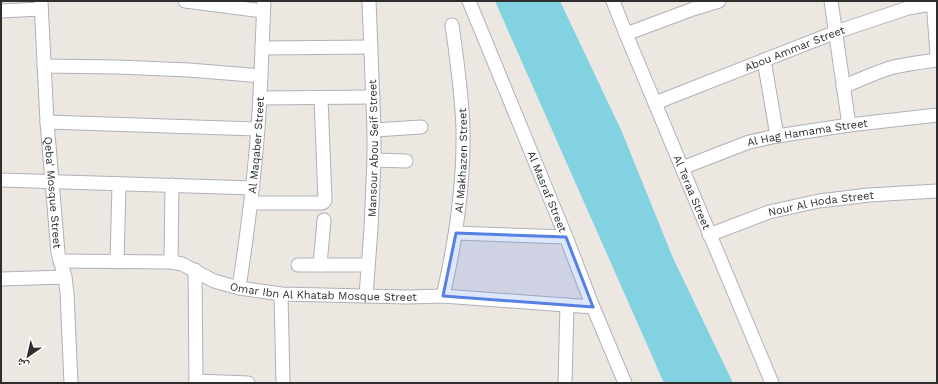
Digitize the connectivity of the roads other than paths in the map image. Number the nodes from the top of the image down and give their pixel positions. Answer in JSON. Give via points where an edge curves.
{"nodes":[{"id":1,"x":185,"y":1,"type":"edge"},
{"id":2,"x":370,"y":1,"type":"edge"},
{"id":3,"x":469,"y":1,"type":"edge"},
{"id":4,"x":613,"y":1,"type":"edge"},
{"id":5,"x":719,"y":1,"type":"edge"},
{"id":6,"x":831,"y":1,"type":"edge"},
{"id":7,"x":935,"y":3,"type":"edge"},
{"id":8,"x":41,"y":5,"type":"edge"},
{"id":9,"x":263,"y":6,"type":"edge"},
{"id":10,"x":1,"y":11,"type":"edge"},
{"id":11,"x":452,"y":25,"type":"dead end"},
{"id":12,"x":836,"y":32,"type":"junction"},
{"id":13,"x":626,"y":34,"type":"junction"},
{"id":14,"x":371,"y":47,"type":"junction"},
{"id":15,"x":262,"y":48,"type":"junction"},
{"id":16,"x":937,"y":54,"type":"edge"},
{"id":17,"x":764,"y":60,"type":"junction"},
{"id":18,"x":937,"y":60,"type":"edge"},
{"id":19,"x":44,"y":66,"type":"junction"},
{"id":20,"x":261,"y":76,"type":"junction"},
{"id":21,"x":844,"y":87,"type":"junction"},
{"id":22,"x":373,"y":97,"type":"junction"},
{"id":23,"x":260,"y":98,"type":"junction"},
{"id":24,"x":321,"y":98,"type":"junction"},
{"id":25,"x":655,"y":103,"type":"junction"},
{"id":26,"x":937,"y":115,"type":"edge"},
{"id":27,"x":47,"y":122,"type":"junction"},
{"id":28,"x":849,"y":124,"type":"junction"},
{"id":29,"x":421,"y":127,"type":"dead end"},
{"id":30,"x":258,"y":129,"type":"junction"},
{"id":31,"x":374,"y":130,"type":"junction"},
{"id":32,"x":777,"y":136,"type":"junction"},
{"id":33,"x":374,"y":160,"type":"junction"},
{"id":34,"x":406,"y":161,"type":"dead end"},
{"id":35,"x":682,"y":168,"type":"junction"},
{"id":36,"x":1,"y":180,"type":"edge"},
{"id":37,"x":52,"y":181,"type":"junction"},
{"id":38,"x":119,"y":184,"type":"junction"},
{"id":39,"x":172,"y":185,"type":"junction"},
{"id":40,"x":253,"y":188,"type":"junction"},
{"id":41,"x":937,"y":191,"type":"edge"},
{"id":42,"x":251,"y":203,"type":"junction"},
{"id":43,"x":324,"y":220,"type":"dead end"},
{"id":44,"x":456,"y":233,"type":"junction"},
{"id":45,"x":709,"y":235,"type":"junction"},
{"id":46,"x":566,"y":237,"type":"junction"},
{"id":47,"x":60,"y":261,"type":"junction"},
{"id":48,"x":117,"y":262,"type":"junction"},
{"id":49,"x":171,"y":262,"type":"junction"},
{"id":50,"x":298,"y":265,"type":"dead end"},
{"id":51,"x":320,"y":265,"type":"junction"},
{"id":52,"x":368,"y":265,"type":"junction"},
{"id":53,"x":195,"y":270,"type":"junction"},
{"id":54,"x":65,"y":277,"type":"junction"},
{"id":55,"x":1,"y":278,"type":"edge"},
{"id":56,"x":239,"y":288,"type":"junction"},
{"id":57,"x":281,"y":294,"type":"junction"},
{"id":58,"x":366,"y":296,"type":"junction"},
{"id":59,"x":443,"y":296,"type":"junction"},
{"id":60,"x":566,"y":305,"type":"junction"},
{"id":61,"x":593,"y":307,"type":"junction"},
{"id":62,"x":196,"y":382,"type":"edge"},
{"id":63,"x":71,"y":383,"type":"edge"},
{"id":64,"x":248,"y":383,"type":"edge"},
{"id":65,"x":283,"y":383,"type":"edge"},
{"id":66,"x":565,"y":383,"type":"edge"},
{"id":67,"x":624,"y":383,"type":"edge"},
{"id":68,"x":772,"y":383,"type":"edge"}],
"edges":[{"from":1,"to":9,"type":"street"},
{"from":2,"to":14,"type":"street","name":"Mansour Abou Seif Street"},
{"from":3,"to":46,"type":"street","name":"Al Masraf Street"},
{"from":4,"to":13,"type":"street","name":"Al Teraa Street"},
{"from":5,"to":13,"type":"street"},
{"from":6,"to":12,"type":"street"},
{"from":7,"to":12,"type":"street","name":"Abou Ammar Street","via":[[908,8]]},
{"from":7,"to":16,"type":"street"},
{"from":8,"to":10,"type":"street"},
{"from":8,"to":19,"type":"street","name":"Qeba' Mosque Street"},
{"from":9,"to":15,"type":"street","name":"Al Maqaber Street"},
{"from":11,"to":44,"type":"street","name":"Al Makhazen Street","via":[[460,77],[463,129],[462,181]]},
{"from":12,"to":17,"type":"street","name":"Abou Ammar Street"},
{"from":12,"to":21,"type":"street"},
{"from":13,"to":25,"type":"street","name":"Al Teraa Street"},
{"from":14,"to":15,"type":"street"},
{"from":14,"to":22,"type":"street","name":"Mansour Abou Seif Street"},
{"from":15,"to":20,"type":"street","name":"Al Maqaber Street"},
{"from":17,"to":25,"type":"street","name":"Abou Ammar Street"},
{"from":17,"to":32,"type":"street"},
{"from":18,"to":21,"type":"street","via":[[889,69]]},
{"from":19,"to":20,"type":"street","via":[[189,70]]},
{"from":19,"to":27,"type":"street","name":"Qeba' Mosque Street"},
{"from":20,"to":23,"type":"street","name":"Al Maqaber Street"},
{"from":21,"to":28,"type":"street"},
{"from":22,"to":24,"type":"street"},
{"from":22,"to":31,"type":"street","name":"Mansour Abou Seif Street"},
{"from":23,"to":24,"type":"street"},
{"from":23,"to":30,"type":"street","name":"Al Maqaber Street"},
{"from":24,"to":42,"type":"street","via":[[326,200],[322,203]]},
{"from":25,"to":35,"type":"street","name":"Al Teraa Street"},
{"from":26,"to":28,"type":"street","name":"Al Hag Hamama Street"},
{"from":27,"to":30,"type":"street"},
{"from":27,"to":37,"type":"street","name":"Qeba' Mosque Street"},
{"from":28,"to":32,"type":"street","name":"Al Hag Hamama Street"},
{"from":29,"to":31,"type":"street"},
{"from":30,"to":40,"type":"street","name":"Al Maqaber Street"},
{"from":31,"to":33,"type":"street","name":"Mansour Abou Seif Street"},
{"from":32,"to":35,"type":"street","name":"Al Hag Hamama Street","via":[[749,142]]},
{"from":33,"to":34,"type":"street"},
{"from":33,"to":52,"type":"street","name":"Mansour Abou Seif Street"},
{"from":35,"to":45,"type":"street","name":"Al Teraa Street"},
{"from":36,"to":37,"type":"street"},
{"from":37,"to":38,"type":"street"},
{"from":37,"to":47,"type":"street","name":"Qeba' Mosque Street"},
{"from":38,"to":39,"type":"street"},
{"from":38,"to":48,"type":"street"},
{"from":39,"to":40,"type":"street"},
{"from":39,"to":49,"type":"street"},
{"from":40,"to":42,"type":"street","name":"Al Maqaber Street"},
{"from":41,"to":45,"type":"street","name":"Nour Al Hoda Street","via":[[819,201],[770,212]]},
{"from":42,"to":56,"type":"street","name":"Al Maqaber Street"},
{"from":43,"to":51,"type":"street"},
{"from":44,"to":46,"type":"street"},
{"from":44,"to":59,"type":"street","name":"Al Makhazen Street"},
{"from":45,"to":68,"type":"street","name":"Al Teraa Street"},
{"from":46,"to":61,"type":"street","name":"Al Masraf Street"},
{"from":47,"to":48,"type":"street","name":"Omar Ibn Al Khatab Mosque Street"},
{"from":47,"to":54,"type":"street","name":"Qeba' Mosque Street"},
{"from":48,"to":49,"type":"street","name":"Omar Ibn Al Khatab Mosque Street"},
{"from":49,"to":53,"type":"street","name":"Omar Ibn Al Khatab Mosque Street"},
{"from":50,"to":51,"type":"street"},
{"from":51,"to":52,"type":"street"},
{"from":52,"to":58,"type":"street","name":"Mansour Abou Seif Street"},
{"from":53,"to":56,"type":"street","name":"Omar Ibn Al Khatab Mosque Street","via":[[214,281]]},
{"from":53,"to":62,"type":"street"},
{"from":54,"to":55,"type":"street"},
{"from":54,"to":63,"type":"street","name":"Qeba' Mosque Street"},
{"from":56,"to":57,"type":"street","name":"Omar Ibn Al Khatab Mosque Street"},
{"from":57,"to":58,"type":"street","name":"Omar Ibn Al Khatab Mosque Street"},
{"from":57,"to":65,"type":"street"},
{"from":58,"to":59,"type":"street","name":"Omar Ibn Al Khatab Mosque Street"},
{"from":59,"to":60,"type":"street","name":"Omar Ibn Al Khatab Mosque Street"},
{"from":60,"to":61,"type":"street","name":"Omar Ibn Al Khatab Mosque Street"},
{"from":60,"to":66,"type":"street"},
{"from":61,"to":67,"type":"street","name":"Al Masraf Street"},
{"from":62,"to":64,"type":"street"}]}
